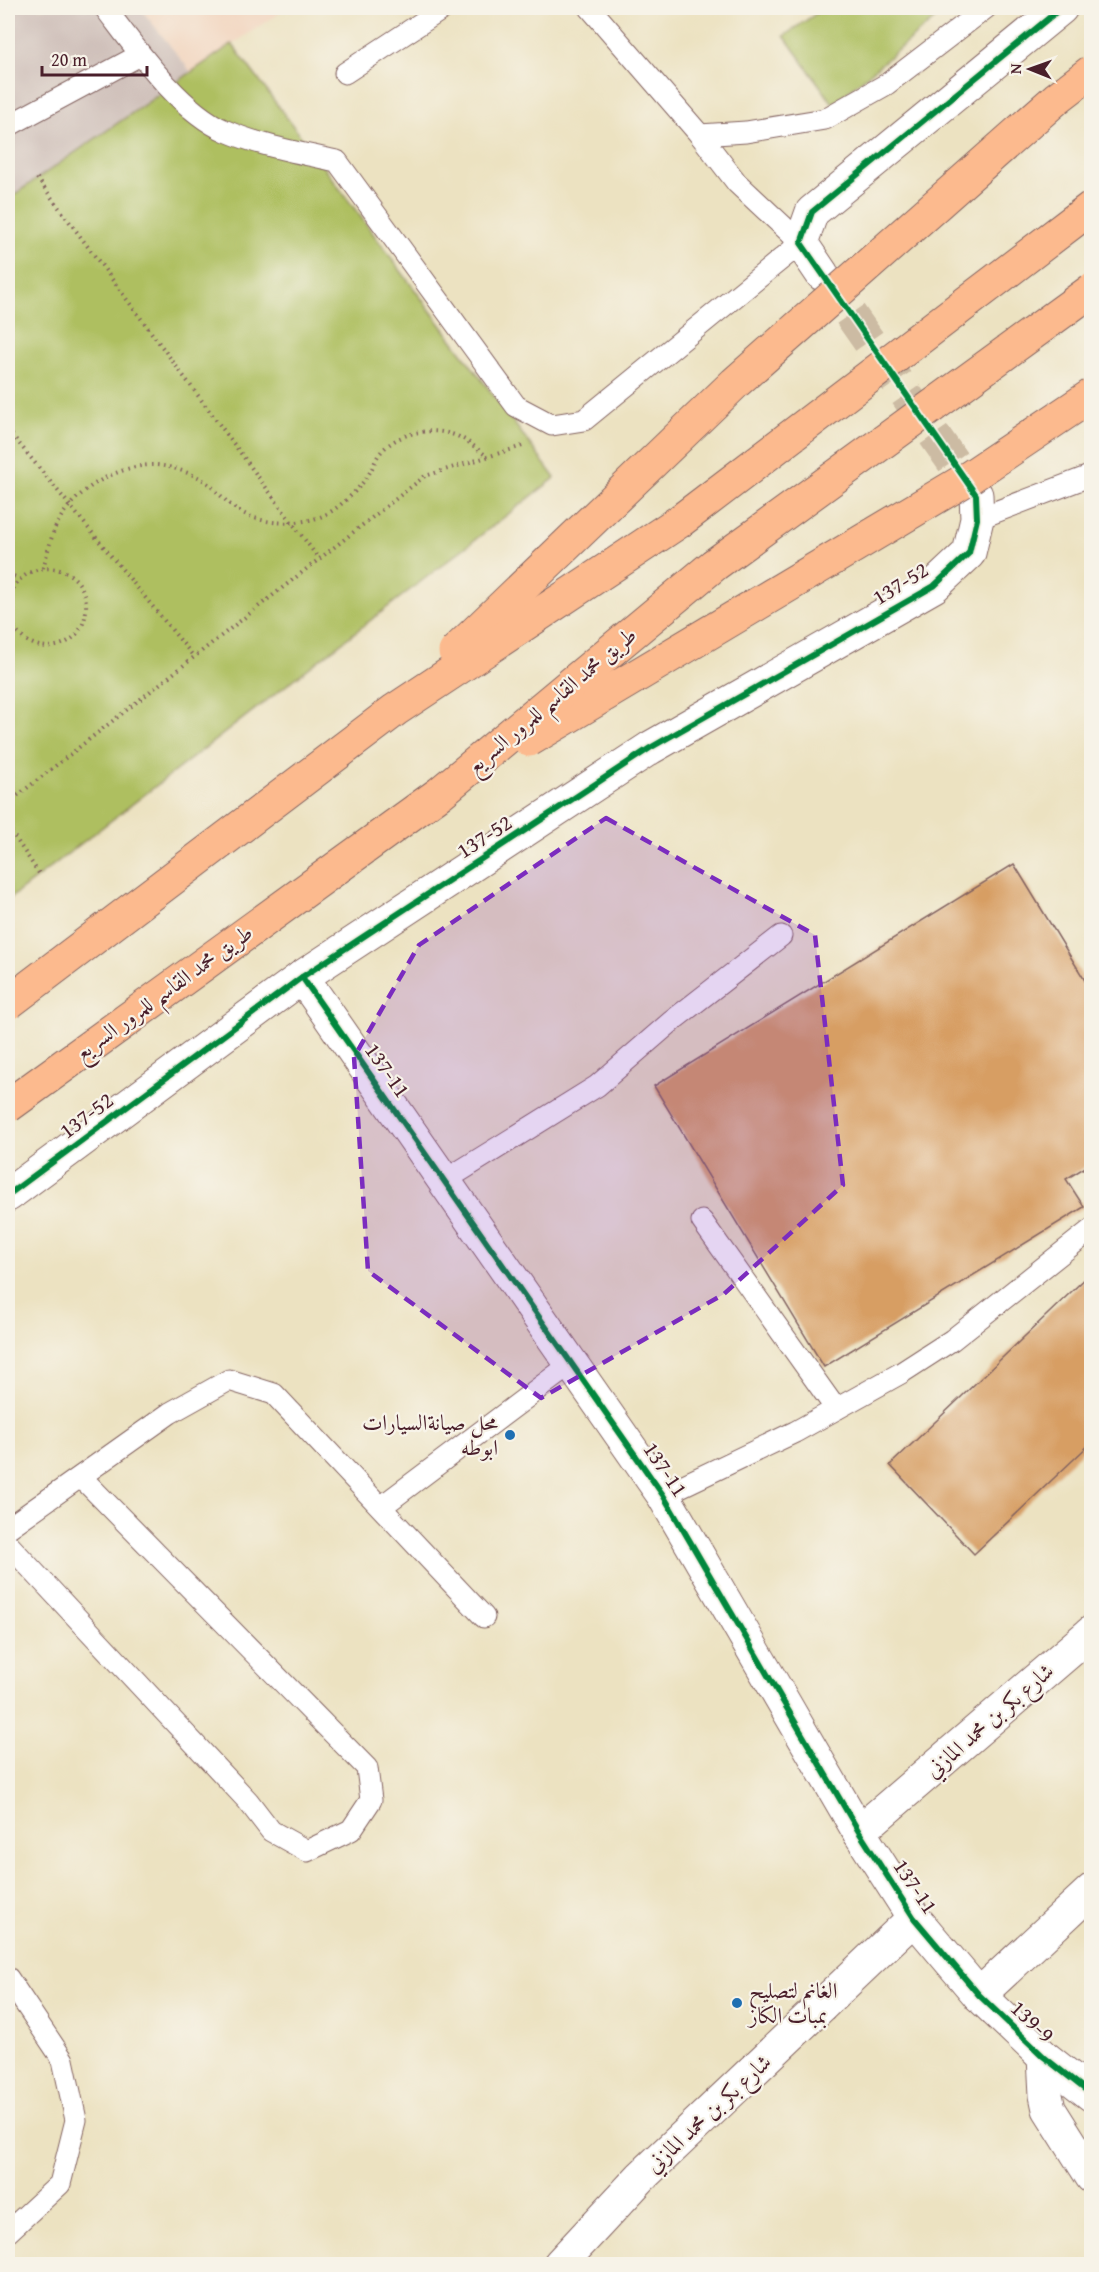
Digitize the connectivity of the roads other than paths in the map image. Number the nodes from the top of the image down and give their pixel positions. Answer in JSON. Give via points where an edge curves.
{"nodes":[{"id":1,"x":105,"y":8,"type":"edge"},
{"id":2,"x":444,"y":8,"type":"edge"},
{"id":3,"x":590,"y":8,"type":"edge"},
{"id":4,"x":986,"y":8,"type":"edge"},
{"id":5,"x":1061,"y":8,"type":"edge"},
{"id":6,"x":140,"y":55,"type":"junction"},
{"id":7,"x":1092,"y":71,"type":"edge"},
{"id":8,"x":345,"y":73,"type":"dead end"},
{"id":9,"x":8,"y":126,"type":"edge"},
{"id":10,"x":700,"y":135,"type":"junction"},
{"id":11,"x":1092,"y":207,"type":"edge"},
{"id":12,"x":801,"y":243,"type":"junction"},
{"id":13,"x":822,"y":274,"type":"tunnel mouth"},
{"id":14,"x":1092,"y":290,"type":"edge"},
{"id":15,"x":1092,"y":395,"type":"edge"},
{"id":16,"x":1092,"y":475,"type":"edge"},
{"id":17,"x":977,"y":507,"type":"joint"},
{"id":18,"x":395,"y":710,"type":"junction"},
{"id":19,"x":440,"y":793,"type":"junction"},
{"id":20,"x":781,"y":936,"type":"dead end"},
{"id":21,"x":302,"y":977,"type":"junction"},
{"id":22,"x":8,"y":1003,"type":"edge"},
{"id":23,"x":8,"y":1106,"type":"edge"},
{"id":24,"x":444,"y":1181,"type":"junction"},
{"id":25,"x":8,"y":1195,"type":"edge"},
{"id":26,"x":702,"y":1221,"type":"dead end"},
{"id":27,"x":1092,"y":1229,"type":"edge"},
{"id":28,"x":572,"y":1364,"type":"junction"},
{"id":29,"x":836,"y":1409,"type":"junction"},
{"id":30,"x":81,"y":1477,"type":"junction"},
{"id":31,"x":663,"y":1495,"type":"junction"},
{"id":32,"x":381,"y":1507,"type":"junction"},
{"id":33,"x":8,"y":1528,"type":"edge"},
{"id":34,"x":8,"y":1544,"type":"edge"},
{"id":35,"x":484,"y":1617,"type":"dead end"},
{"id":36,"x":1092,"y":1632,"type":"edge"},
{"id":37,"x":859,"y":1832,"type":"junction"},
{"id":38,"x":1092,"y":1890,"type":"edge"},
{"id":39,"x":914,"y":1918,"type":"junction"},
{"id":40,"x":8,"y":1978,"type":"edge"},
{"id":41,"x":979,"y":1995,"type":"junction"},
{"id":42,"x":1044,"y":2057,"type":"junction"},
{"id":43,"x":1092,"y":2095,"type":"edge"},
{"id":44,"x":1092,"y":2177,"type":"edge"},
{"id":45,"x":8,"y":2232,"type":"edge"},
{"id":46,"x":560,"y":2265,"type":"edge"}],
"edges":[{"from":1,"to":6,"type":"lane"},
{"from":2,"to":8,"type":"lane"},
{"from":3,"to":10,"type":"lane"},
{"from":4,"to":10,"type":"lane","via":[[887,84],[825,119]]},
{"from":5,"to":12,"type":"street","via":[[812,212]]},
{"from":6,"to":9,"type":"lane"},
{"from":6,"to":12,"type":"lane","via":[[187,106],[224,131],[337,161],[516,406],[552,425],[584,420]]},
{"from":7,"to":18,"type":"highway","bridge":true,"via":[[735,382]]},
{"from":10,"to":12,"type":"lane","via":[[737,183]]},
{"from":11,"to":18,"type":"highway","bridge":true,"via":[[680,521]]},
{"from":12,"to":13,"type":"street"},
{"from":14,"to":19,"type":"highway","name":"طريق محمد القاسم للمرور السريع","bridge":true,"via":[[714,565]]},
{"from":15,"to":19,"type":"highway","bridge":true,"via":[[970,477]]},
{"from":16,"to":17,"type":"lane"},
{"from":17,"to":21,"type":"street","name":"137-52","via":[[969,554],[934,585],[650,748]]},
{"from":18,"to":22,"type":"highway","bridge":true},
{"from":19,"to":23,"type":"highway","name":"طريق محمد القاسم للمرور السريع","bridge":true},
{"from":20,"to":24,"type":"lane","via":[[597,1086]]},
{"from":21,"to":24,"type":"street","name":"137-11"},
{"from":21,"to":25,"type":"street","name":"137-52"},
{"from":24,"to":28,"type":"street","name":"137-11"},
{"from":26,"to":29,"type":"lane"},
{"from":27,"to":29,"type":"lane","via":[[952,1340]]},
{"from":28,"to":31,"type":"street","name":"137-11"},
{"from":28,"to":32,"type":"lane"},
{"from":29,"to":31,"type":"lane"},
{"from":30,"to":32,"type":"lane","via":[[170,1413],[229,1380],[274,1394]]},
{"from":30,"to":33,"type":"lane"},
{"from":30,"to":34,"type":"lane","via":[[367,1768],[371,1800],[351,1830],[307,1851],[271,1831],[248,1801]]},
{"from":31,"to":37,"type":"street","name":"137-11"},
{"from":32,"to":35,"type":"lane"},
{"from":36,"to":37,"type":"street","name":"شارع بكر بن محمد المازني"},
{"from":37,"to":39,"type":"street","name":"137-11"},
{"from":38,"to":41,"type":"street"},
{"from":39,"to":41,"type":"street","name":"137-11"},
{"from":39,"to":46,"type":"street","name":"شارع بكر بن محمد المازني","via":[[641,2177]]},
{"from":40,"to":45,"type":"lane","via":[[63,2060],[76,2120],[60,2184]]},
{"from":41,"to":42,"type":"street","name":"139-9"},
{"from":42,"to":43,"type":"street","name":"139-9"},
{"from":42,"to":44,"type":"street","via":[[1049,2109]]}]}
